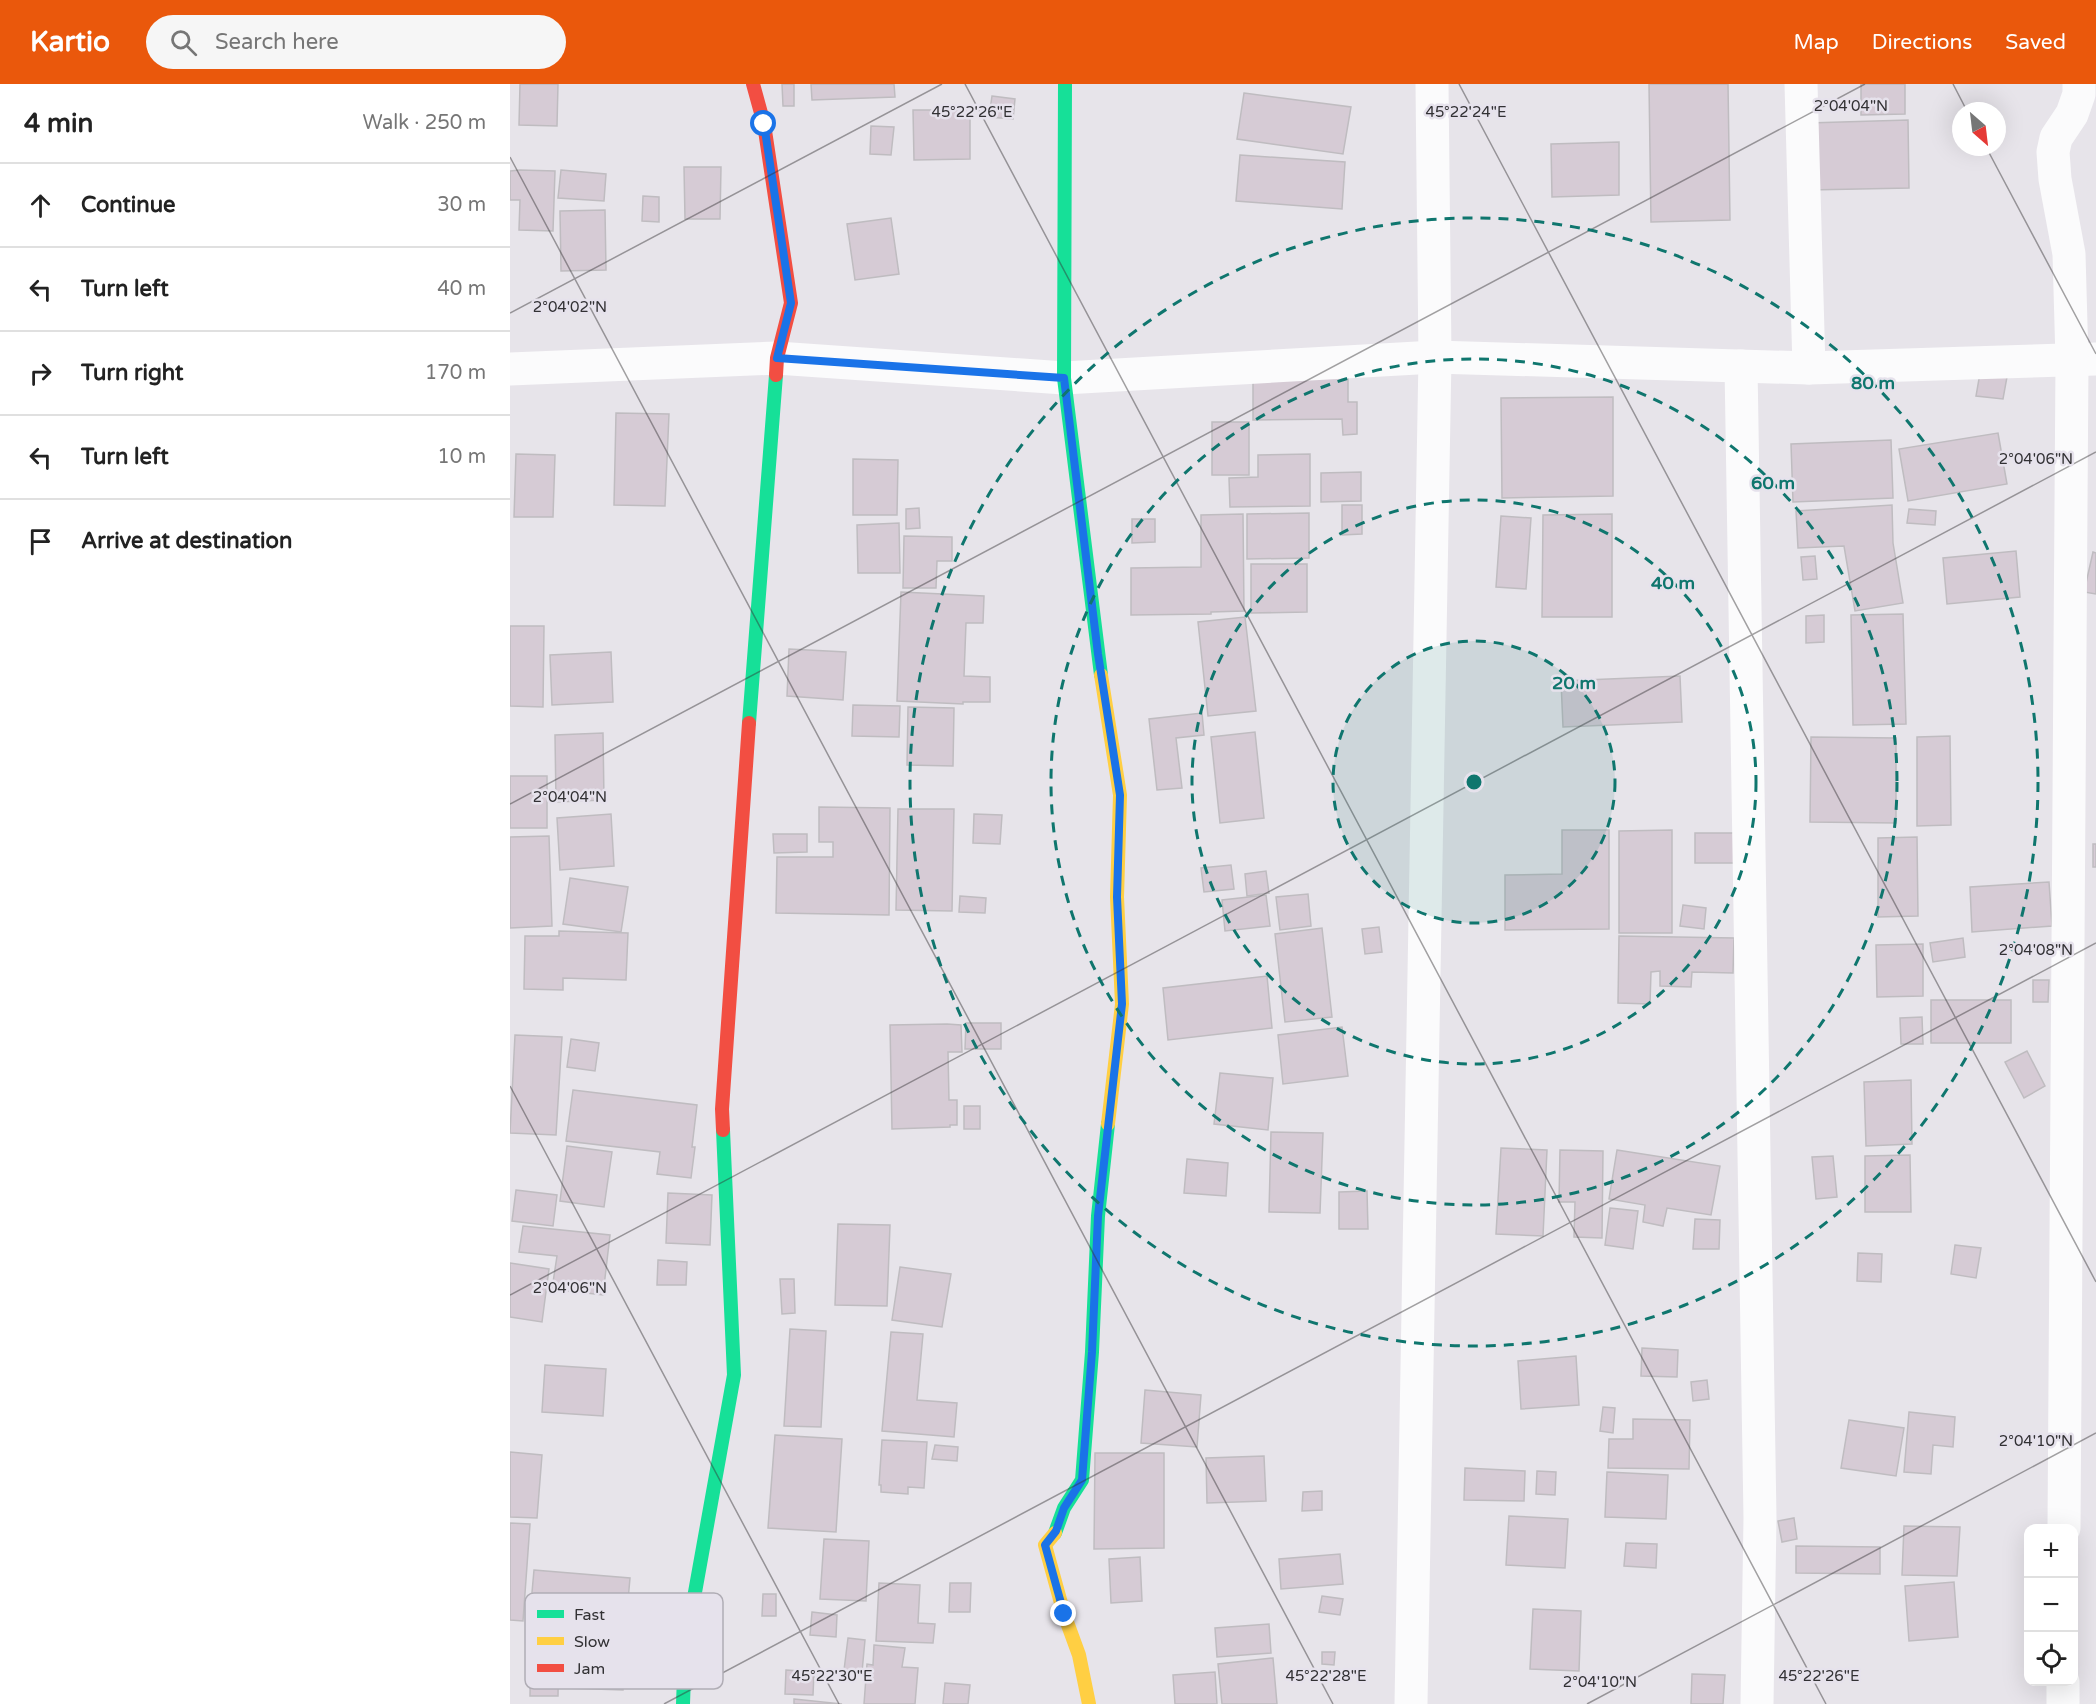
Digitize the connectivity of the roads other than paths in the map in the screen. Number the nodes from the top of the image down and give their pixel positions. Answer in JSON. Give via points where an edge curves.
{"nodes":[{"id":1,"x":753,"y":84,"type":"edge"},
{"id":2,"x":1065,"y":84,"type":"edge"},
{"id":3,"x":1432,"y":84,"type":"edge"},
{"id":4,"x":1801,"y":84,"type":"edge"},
{"id":5,"x":2079,"y":84,"type":"edge"},
{"id":6,"x":1435,"y":357,"type":"junction"},
{"id":7,"x":777,"y":358,"type":"junction"},
{"id":8,"x":2084,"y":360,"type":"edge"},
{"id":9,"x":1741,"y":366,"type":"junction"},
{"id":10,"x":1809,"y":368,"type":"junction"},
{"id":11,"x":510,"y":369,"type":"edge"},
{"id":12,"x":1064,"y":378,"type":"junction"},
{"id":13,"x":2064,"y":1524,"type":"edge"},
{"id":14,"x":695,"y":1593,"type":"edge"},
{"id":15,"x":2063,"y":1686,"type":"edge"},
{"id":16,"x":684,"y":1689,"type":"edge"},
{"id":17,"x":683,"y":1704,"type":"edge"},
{"id":18,"x":1089,"y":1704,"type":"edge"},
{"id":19,"x":1411,"y":1704,"type":"edge"},
{"id":20,"x":1757,"y":1704,"type":"edge"},
{"id":21,"x":2063,"y":1704,"type":"edge"}],
"edges":[{"from":1,"to":7,"type":"street","via":[[764,124],[791,303]]},
{"from":2,"to":12,"type":"street"},
{"from":3,"to":6,"type":"street"},
{"from":4,"to":10,"type":"street"},
{"from":5,"to":8,"type":"street","via":[[2072,114],[2056,138],[2053,152]]},
{"from":6,"to":9,"type":"street"},
{"from":6,"to":12,"type":"street"},
{"from":6,"to":19,"type":"street"},
{"from":7,"to":11,"type":"street"},
{"from":7,"to":12,"type":"street"},
{"from":7,"to":14,"type":"street","via":[[722,1109],[734,1375]]},
{"from":8,"to":10,"type":"street"},
{"from":8,"to":13,"type":"street"},
{"from":9,"to":10,"type":"street"},
{"from":9,"to":20,"type":"street","via":[[1760,1518]]},
{"from":12,"to":18,"type":"street","via":[[1098,654],[1120,795],[1117,897],[1122,1004],[1098,1216],[1082,1480],[1045,1545],[1079,1655]]},
{"from":15,"to":21,"type":"street"},
{"from":16,"to":17,"type":"street"}]}
